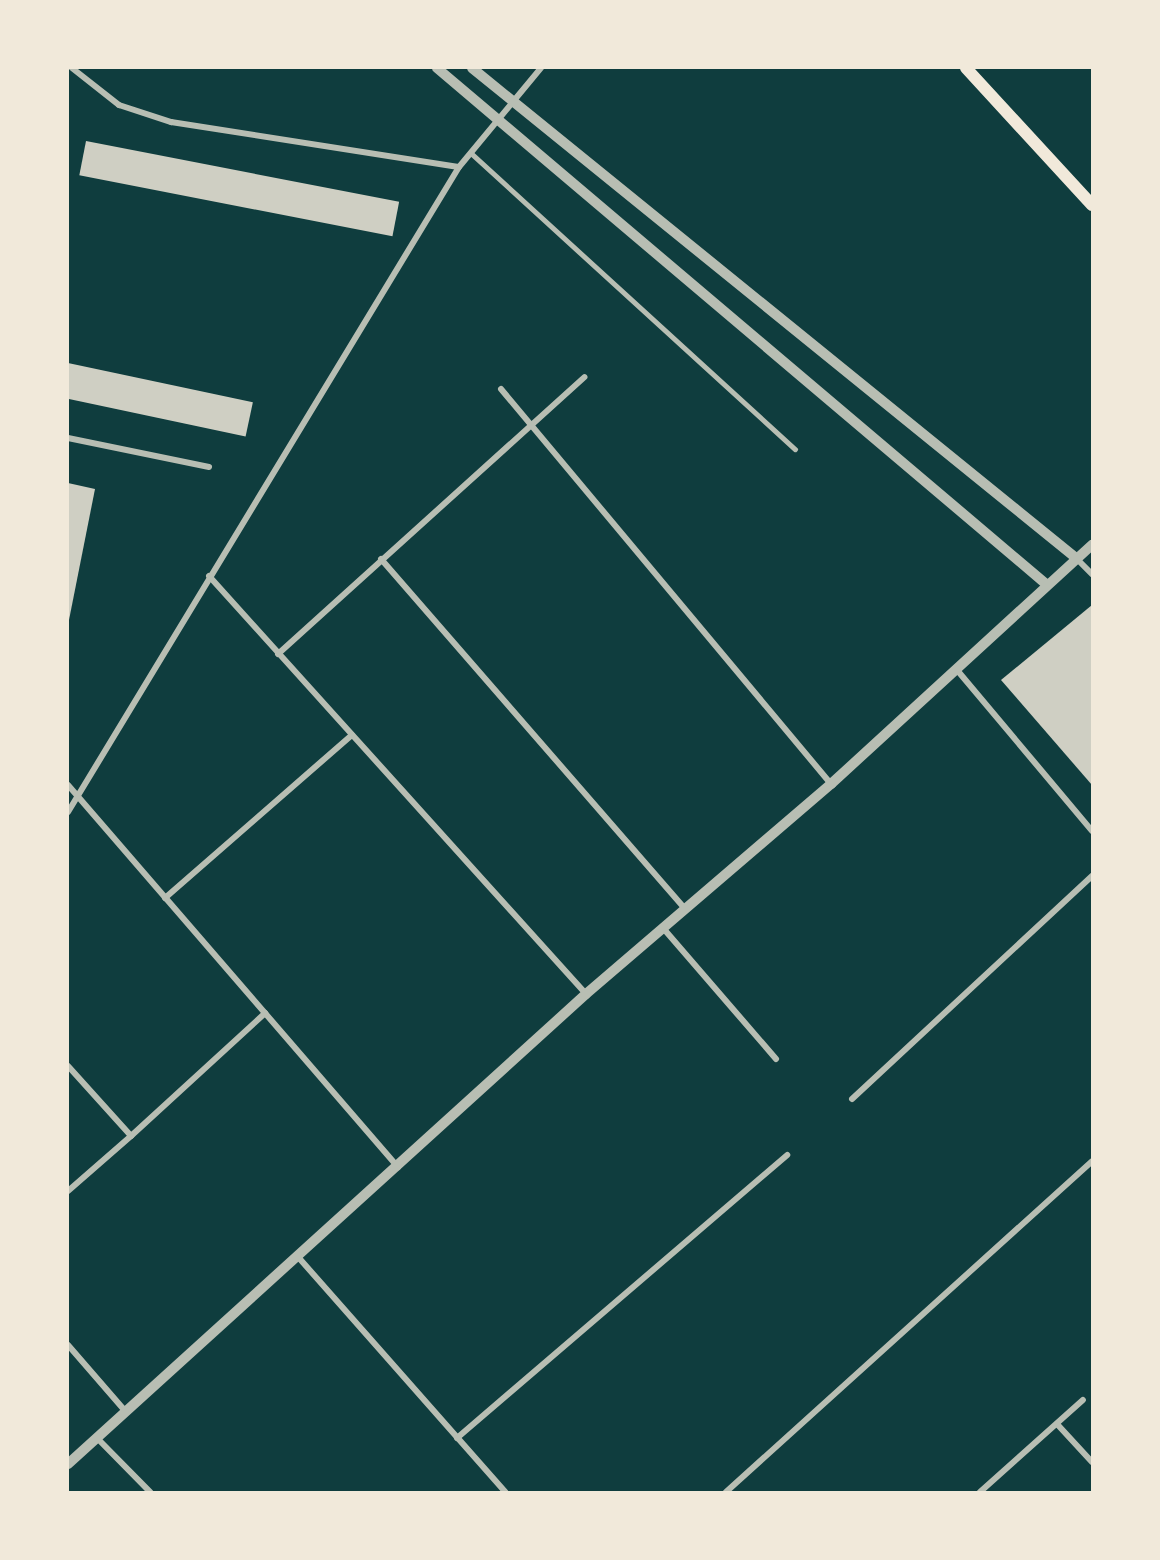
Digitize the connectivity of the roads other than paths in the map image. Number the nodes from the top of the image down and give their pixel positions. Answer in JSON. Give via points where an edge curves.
{"nodes":[{"id":1,"x":72,"y":68,"type":"edge"},
{"id":2,"x":437,"y":68,"type":"edge"},
{"id":3,"x":472,"y":68,"type":"edge"},
{"id":4,"x":541,"y":68,"type":"edge"},
{"id":5,"x":966,"y":68,"type":"edge"},
{"id":6,"x":515,"y":101,"type":"junction"},
{"id":7,"x":500,"y":119,"type":"junction"},
{"id":8,"x":471,"y":153,"type":"junction"},
{"id":9,"x":459,"y":167,"type":"junction"},
{"id":10,"x":1092,"y":205,"type":"edge"},
{"id":11,"x":585,"y":377,"type":"dead end"},
{"id":12,"x":501,"y":388,"type":"dead end"},
{"id":13,"x":531,"y":425,"type":"junction"},
{"id":14,"x":68,"y":438,"type":"edge"},
{"id":15,"x":795,"y":449,"type":"dead end"},
{"id":16,"x":209,"y":466,"type":"dead end"},
{"id":17,"x":1092,"y":545,"type":"edge"},
{"id":18,"x":1076,"y":558,"type":"junction"},
{"id":19,"x":381,"y":559,"type":"junction"},
{"id":20,"x":1092,"y":574,"type":"edge"},
{"id":21,"x":209,"y":576,"type":"junction"},
{"id":22,"x":1046,"y":584,"type":"junction"},
{"id":23,"x":278,"y":654,"type":"junction"},
{"id":24,"x":957,"y":670,"type":"junction"},
{"id":25,"x":352,"y":735,"type":"junction"},
{"id":26,"x":68,"y":784,"type":"edge"},
{"id":27,"x":831,"y":784,"type":"junction"},
{"id":28,"x":78,"y":796,"type":"junction"},
{"id":29,"x":68,"y":812,"type":"edge"},
{"id":30,"x":1092,"y":831,"type":"edge"},
{"id":31,"x":1092,"y":876,"type":"edge"},
{"id":32,"x":165,"y":898,"type":"junction"},
{"id":33,"x":684,"y":908,"type":"junction"},
{"id":34,"x":663,"y":927,"type":"junction"},
{"id":35,"x":586,"y":994,"type":"junction"},
{"id":36,"x":265,"y":1013,"type":"junction"},
{"id":37,"x":776,"y":1059,"type":"dead end"},
{"id":38,"x":68,"y":1066,"type":"edge"},
{"id":39,"x":852,"y":1100,"type":"dead end"},
{"id":40,"x":131,"y":1136,"type":"junction"},
{"id":41,"x":787,"y":1155,"type":"dead end"},
{"id":42,"x":1092,"y":1161,"type":"edge"},
{"id":43,"x":398,"y":1168,"type":"junction"},
{"id":44,"x":68,"y":1191,"type":"edge"},
{"id":45,"x":299,"y":1258,"type":"junction"},
{"id":46,"x":68,"y":1345,"type":"edge"},
{"id":47,"x":1083,"y":1400,"type":"dead end"},
{"id":48,"x":126,"y":1412,"type":"junction"},
{"id":49,"x":1057,"y":1424,"type":"junction"},
{"id":50,"x":97,"y":1438,"type":"junction"},
{"id":51,"x":457,"y":1438,"type":"junction"},
{"id":52,"x":1092,"y":1462,"type":"edge"},
{"id":53,"x":68,"y":1464,"type":"edge"},
{"id":54,"x":150,"y":1492,"type":"edge"},
{"id":55,"x":505,"y":1492,"type":"edge"},
{"id":56,"x":726,"y":1492,"type":"edge"},
{"id":57,"x":980,"y":1492,"type":"edge"}],
"edges":[{"from":1,"to":9,"type":"street","via":[[119,105],[171,122]]},
{"from":2,"to":7,"type":"street"},
{"from":3,"to":6,"type":"street"},
{"from":4,"to":6,"type":"street"},
{"from":5,"to":10,"type":"main road"},
{"from":6,"to":7,"type":"street"},
{"from":6,"to":18,"type":"street"},
{"from":7,"to":8,"type":"street"},
{"from":7,"to":22,"type":"street"},
{"from":8,"to":9,"type":"street"},
{"from":8,"to":15,"type":"lane"},
{"from":9,"to":21,"type":"street"},
{"from":11,"to":13,"type":"street"},
{"from":12,"to":13,"type":"street"},
{"from":13,"to":19,"type":"street"},
{"from":13,"to":27,"type":"street"},
{"from":14,"to":16,"type":"street"},
{"from":17,"to":18,"type":"street"},
{"from":18,"to":20,"type":"street"},
{"from":18,"to":22,"type":"street"},
{"from":19,"to":23,"type":"street"},
{"from":19,"to":33,"type":"street"},
{"from":21,"to":23,"type":"street"},
{"from":21,"to":28,"type":"street"},
{"from":22,"to":24,"type":"street"},
{"from":23,"to":25,"type":"street"},
{"from":24,"to":27,"type":"street"},
{"from":24,"to":30,"type":"street"},
{"from":25,"to":32,"type":"street"},
{"from":25,"to":35,"type":"street"},
{"from":26,"to":28,"type":"street"},
{"from":27,"to":33,"type":"street"},
{"from":28,"to":29,"type":"street"},
{"from":28,"to":32,"type":"street"},
{"from":31,"to":39,"type":"street"},
{"from":32,"to":36,"type":"street"},
{"from":33,"to":34,"type":"street"},
{"from":34,"to":35,"type":"street"},
{"from":34,"to":37,"type":"street"},
{"from":35,"to":43,"type":"street"},
{"from":36,"to":40,"type":"street"},
{"from":36,"to":43,"type":"street"},
{"from":38,"to":40,"type":"street"},
{"from":40,"to":44,"type":"street"},
{"from":41,"to":51,"type":"street"},
{"from":42,"to":56,"type":"street"},
{"from":43,"to":45,"type":"street"},
{"from":45,"to":48,"type":"street"},
{"from":45,"to":51,"type":"street"},
{"from":46,"to":48,"type":"street"},
{"from":47,"to":49,"type":"street"},
{"from":48,"to":50,"type":"street"},
{"from":49,"to":52,"type":"street"},
{"from":49,"to":57,"type":"street"},
{"from":50,"to":53,"type":"street"},
{"from":50,"to":54,"type":"street"},
{"from":51,"to":55,"type":"street"}]}
